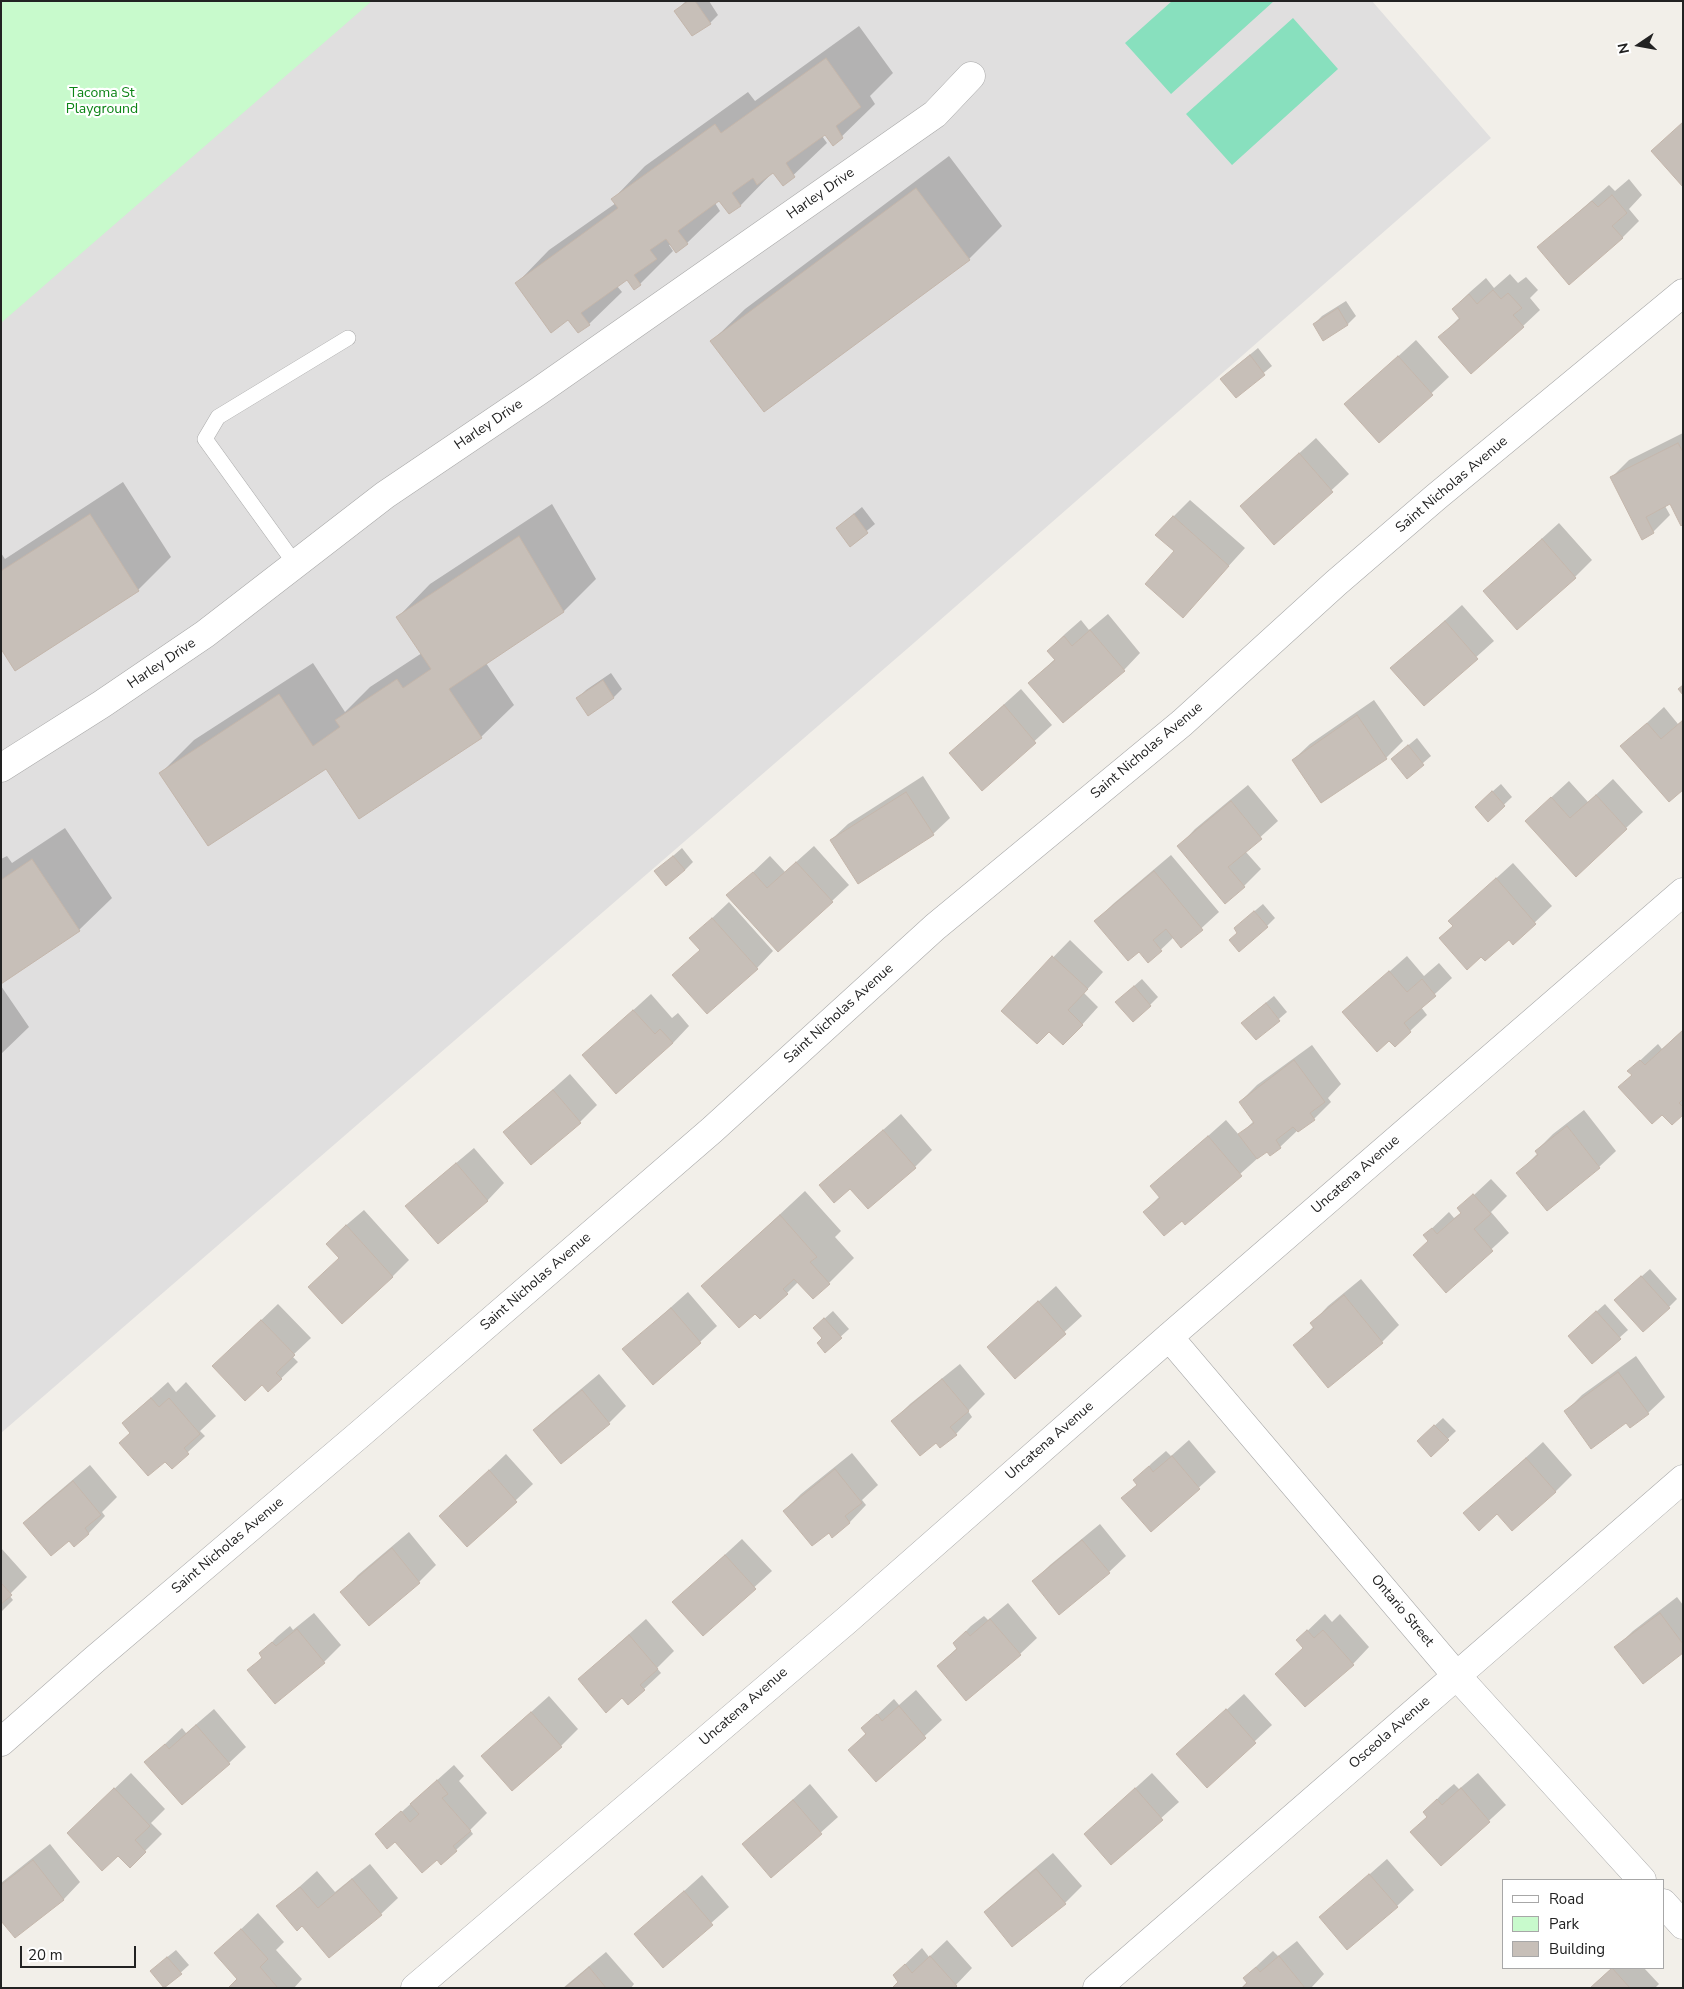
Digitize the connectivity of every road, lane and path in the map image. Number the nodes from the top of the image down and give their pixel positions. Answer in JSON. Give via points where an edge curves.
{"nodes":[{"id":1,"x":971,"y":76,"type":"dead end"},
{"id":2,"x":1680,"y":300,"type":"edge"},
{"id":3,"x":348,"y":338,"type":"dead end"},
{"id":4,"x":296,"y":565,"type":"junction"},
{"id":5,"x":1,"y":768,"type":"edge"},
{"id":6,"x":1683,"y":892,"type":"edge"},
{"id":7,"x":1169,"y":1337,"type":"junction"},
{"id":8,"x":1683,"y":1479,"type":"edge"},
{"id":9,"x":1456,"y":1675,"type":"junction"},
{"id":10,"x":1,"y":1742,"type":"edge"},
{"id":11,"x":1641,"y":1879,"type":"edge"},
{"id":12,"x":1664,"y":1904,"type":"edge"},
{"id":13,"x":1683,"y":1925,"type":"edge"},
{"id":14,"x":416,"y":1988,"type":"edge"},
{"id":15,"x":1097,"y":1988,"type":"edge"}],
"edges":[{"from":1,"to":4,"type":"street","name":"Harley Drive","via":[[935,114],[385,495]]},
{"from":2,"to":10,"type":"street","name":"Saint Nicholas Avenue","via":[[1436,497],[1182,723],[935,927],[712,1130]]},
{"from":3,"to":4,"type":"lane","via":[[218,417],[205,439]]},
{"from":4,"to":5,"type":"street","name":"Harley Drive","via":[[205,634]]},
{"from":6,"to":7,"type":"street","name":"Uncatena Avenue"},
{"from":7,"to":9,"type":"street","name":"Ontario Street"},
{"from":7,"to":14,"type":"street","name":"Uncatena Avenue","via":[[846,1620]]},
{"from":8,"to":9,"type":"street","name":"Osceola Avenue"},
{"from":9,"to":11,"type":"street","name":"Ontario Street"},
{"from":9,"to":15,"type":"street","name":"Osceola Avenue"},
{"from":12,"to":13,"type":"street"}]}
